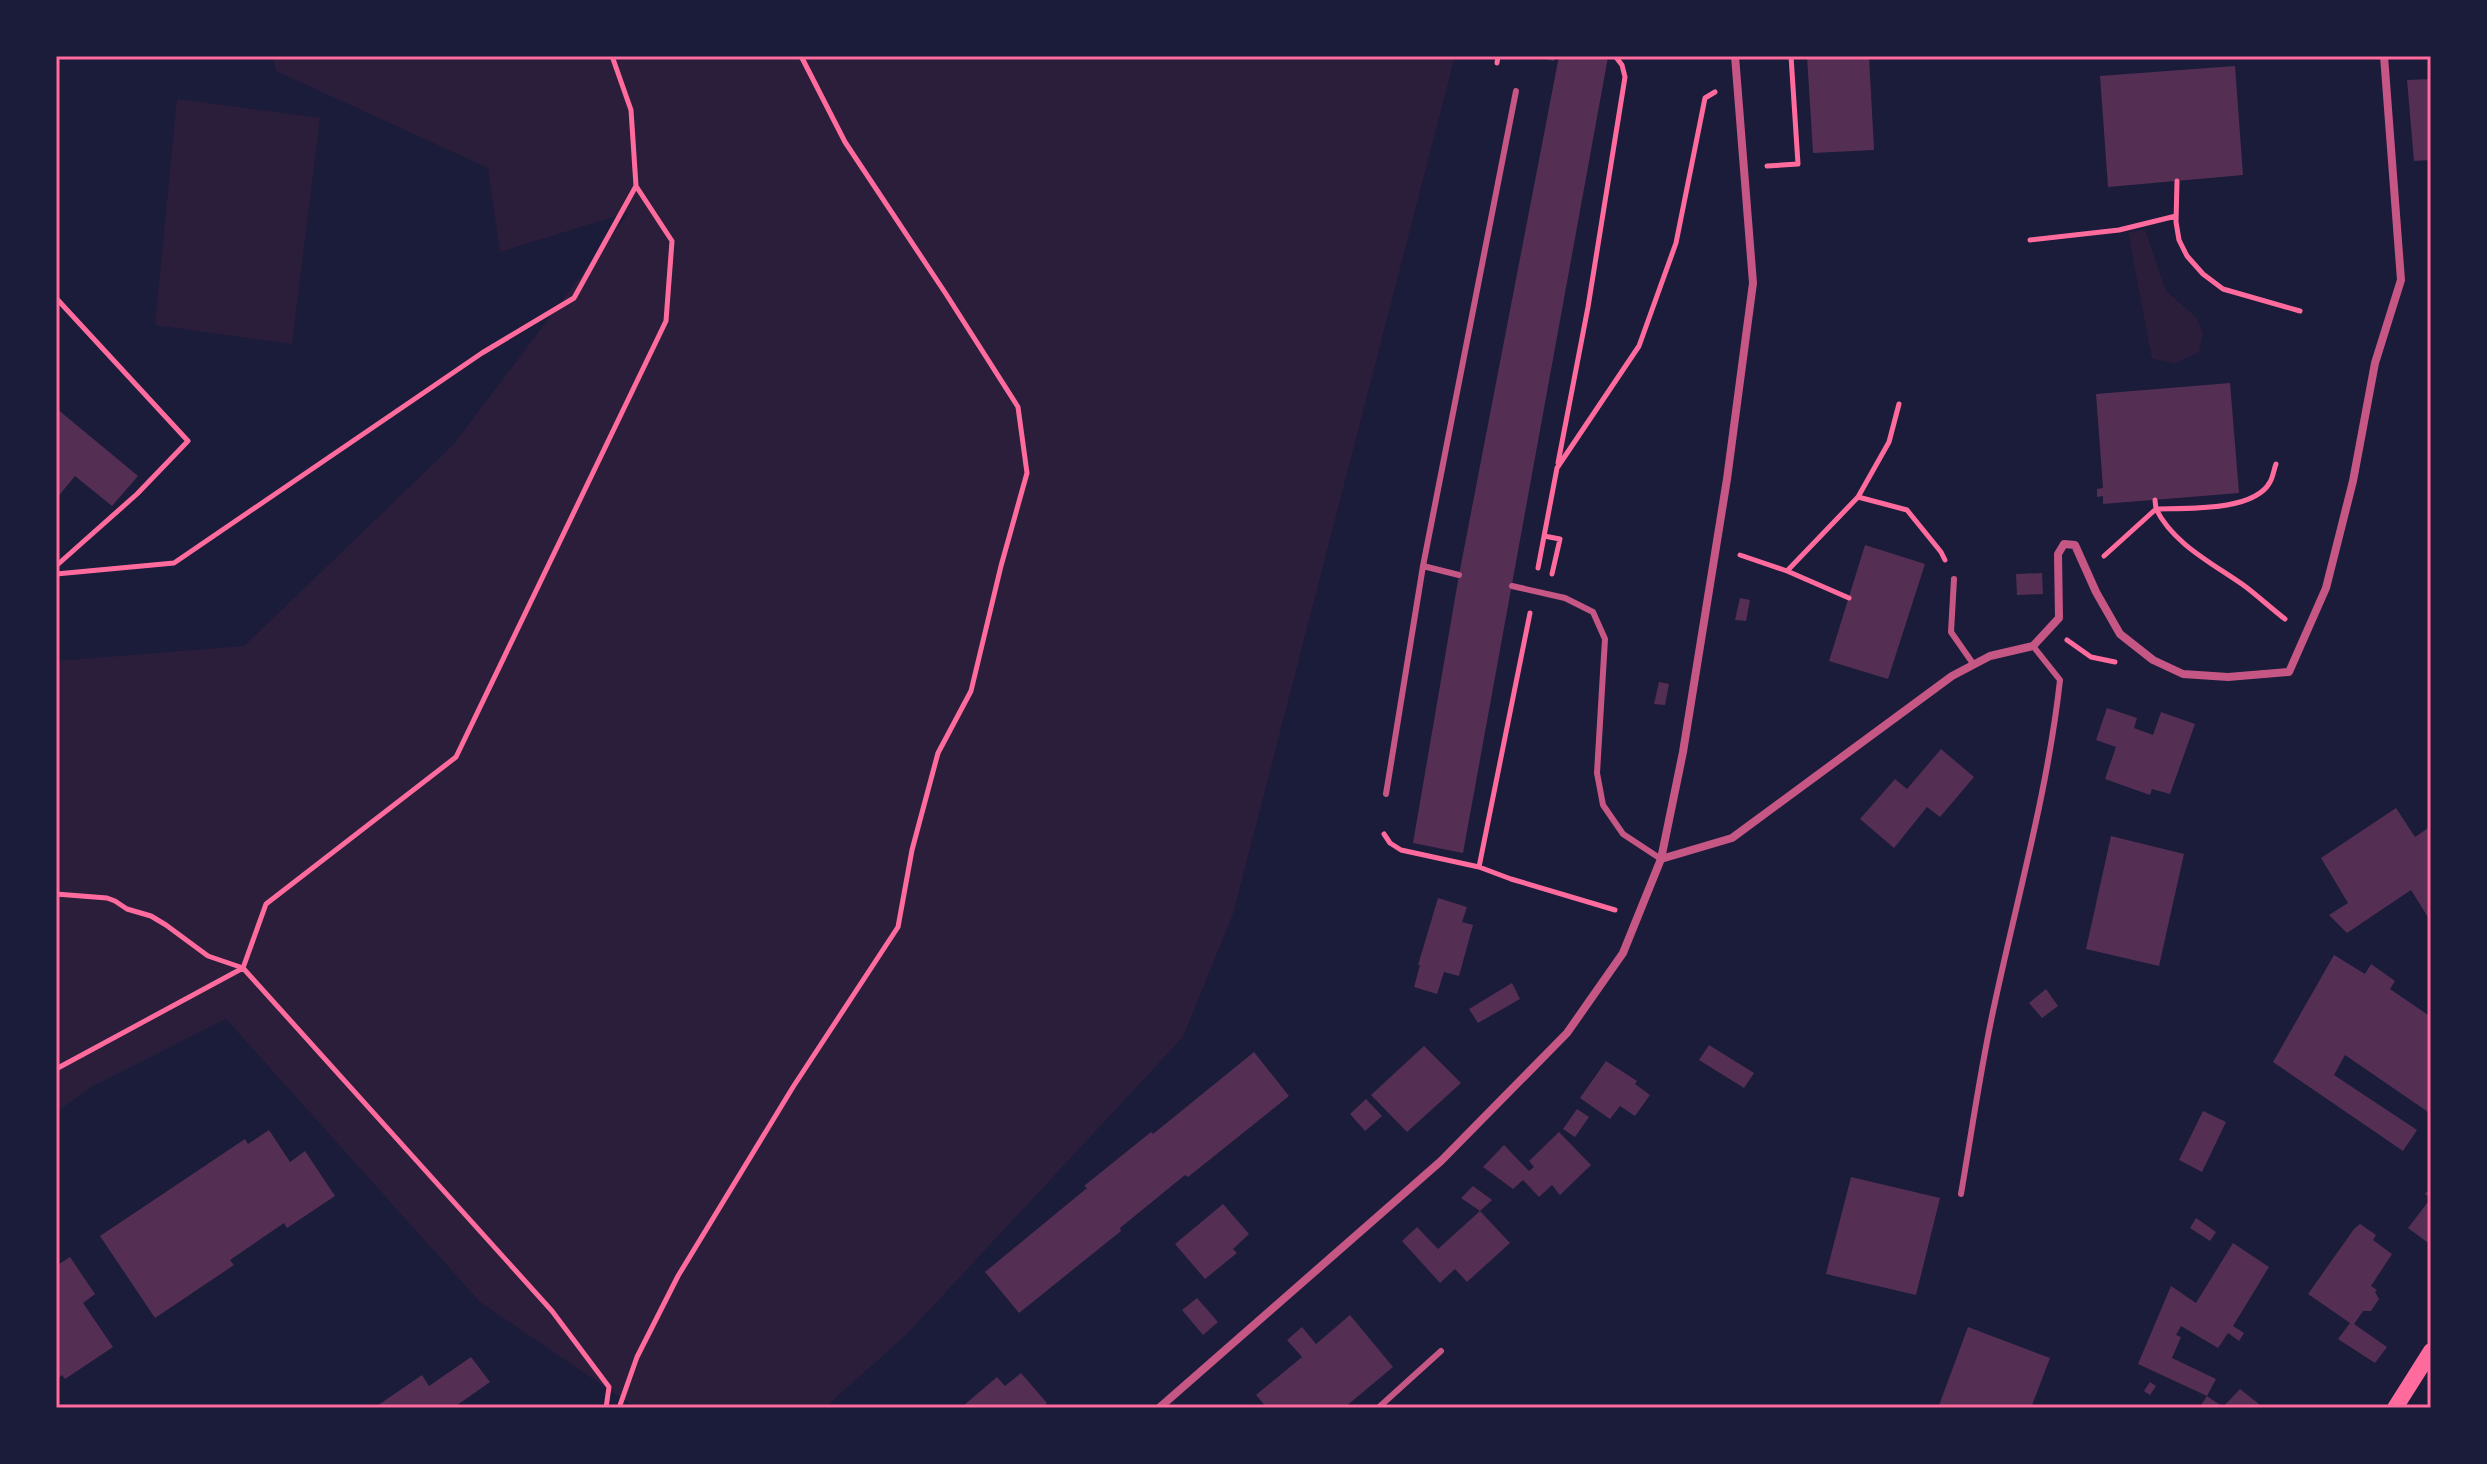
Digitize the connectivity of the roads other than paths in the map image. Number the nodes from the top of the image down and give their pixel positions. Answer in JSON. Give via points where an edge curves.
{"nodes":[{"id":1,"x":1735,"y":56,"type":"edge"},
{"id":2,"x":2384,"y":56,"type":"edge"},
{"id":3,"x":1516,"y":91,"type":"dead end"},
{"id":4,"x":1423,"y":566,"type":"junction"},
{"id":5,"x":1459,"y":575,"type":"dead end"},
{"id":6,"x":1954,"y":579,"type":"road end"},
{"id":7,"x":1512,"y":586,"type":"dead end"},
{"id":8,"x":2033,"y":646,"type":"junction"},
{"id":9,"x":1974,"y":665,"type":"junction"},
{"id":10,"x":1386,"y":794,"type":"dead end"},
{"id":11,"x":1661,"y":859,"type":"junction"},
{"id":12,"x":1961,"y":1194,"type":"dead end"},
{"id":13,"x":1441,"y":1351,"type":"dead end"},
{"id":14,"x":2431,"y":1351,"type":"edge"},
{"id":15,"x":1159,"y":1408,"type":"edge"},
{"id":16,"x":1378,"y":1408,"type":"edge"},
{"id":17,"x":2395,"y":1408,"type":"edge"}],
"edges":[{"from":1,"to":11,"type":"street","via":[[1753,283],[1717,547]]},
{"from":2,"to":8,"type":"street","via":[[2401,280],[2375,363],[2326,588],[2289,672],[2183,674],[2153,660],[2120,634],[2075,545],[2069,543],[2058,554],[2059,618]]},
{"from":3,"to":4,"type":"lane"},
{"from":4,"to":5,"type":"lane"},
{"from":4,"to":10,"type":"lane"},
{"from":6,"to":9,"type":"lane","via":[[1951,632]]},
{"from":7,"to":11,"type":"lane","via":[[1565,598],[1593,612],[1605,639],[1597,773],[1603,805],[1623,834]]},
{"from":8,"to":9,"type":"street"},
{"from":8,"to":12,"type":"lane","via":[[2060,680],[2054,731],[1994,1006]]},
{"from":9,"to":11,"type":"street","via":[[1732,838]]},
{"from":11,"to":15,"type":"street","via":[[1623,953],[1567,1033],[1441,1161]]},
{"from":13,"to":16,"type":"lane"},
{"from":14,"to":17,"type":"main road"}]}
